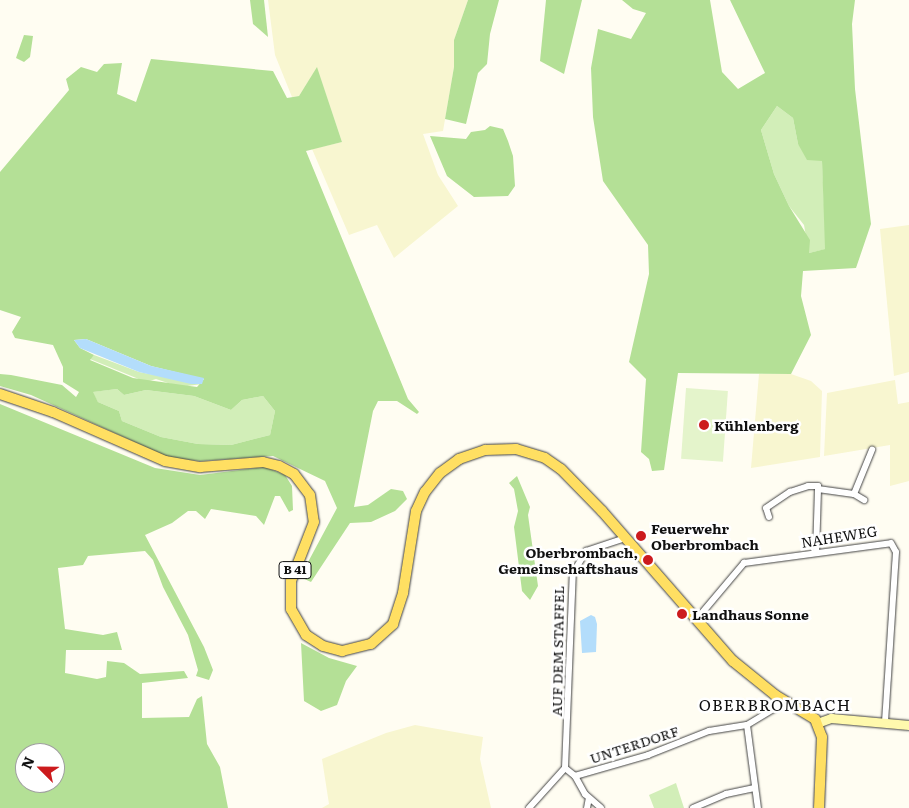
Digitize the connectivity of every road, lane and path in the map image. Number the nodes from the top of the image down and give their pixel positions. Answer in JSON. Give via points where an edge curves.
{"nodes":[{"id":1,"x":0,"y":394,"type":"edge"},
{"id":2,"x":872,"y":450,"type":"dead end"},
{"id":3,"x":818,"y":489,"type":"junction"},
{"id":4,"x":854,"y":494,"type":"junction"},
{"id":5,"x":864,"y":500,"type":"dead end"},
{"id":6,"x":769,"y":518,"type":"dead end"},
{"id":7,"x":625,"y":538,"type":"junction"},
{"id":8,"x":816,"y":553,"type":"junction"},
{"id":9,"x":696,"y":620,"type":"junction"},
{"id":10,"x":782,"y":700,"type":"junction"},
{"id":11,"x":885,"y":722,"type":"junction"},
{"id":12,"x":817,"y":723,"type":"junction"},
{"id":13,"x":747,"y":725,"type":"junction"},
{"id":14,"x":909,"y":726,"type":"edge"},
{"id":15,"x":565,"y":768,"type":"junction"},
{"id":16,"x":574,"y":776,"type":"junction"},
{"id":17,"x":754,"y":788,"type":"junction"},
{"id":18,"x":589,"y":798,"type":"junction"},
{"id":19,"x":529,"y":808,"type":"edge"},
{"id":20,"x":587,"y":808,"type":"edge"},
{"id":21,"x":602,"y":808,"type":"edge"},
{"id":22,"x":693,"y":808,"type":"edge"},
{"id":23,"x":758,"y":808,"type":"edge"},
{"id":24,"x":819,"y":808,"type":"edge"}],
"edges":[{"from":1,"to":7,"type":"main road","number":"B 41","via":[[54,412],[165,461],[200,467],[263,462],[294,474],[310,496],[314,522],[290,581],[291,609],[306,635],[322,646],[342,651],[371,644],[393,624],[403,593],[416,511],[425,492],[440,473],[459,459],[485,450],[525,451],[554,463]]},
{"from":2,"to":4,"type":"street"},
{"from":3,"to":4,"type":"street"},
{"from":3,"to":6,"type":"street","via":[[818,486],[808,486],[790,492],[766,508]]},
{"from":3,"to":8,"type":"street"},
{"from":4,"to":5,"type":"street"},
{"from":7,"to":9,"type":"main road","number":"B 41"},
{"from":7,"to":15,"type":"street","name":"AUF DEM STAFFEL","via":[[586,551],[573,573]]},
{"from":8,"to":9,"type":"street","name":"NAHEWEG","via":[[744,563]]},
{"from":8,"to":11,"type":"street","name":"NAHEWEG","via":[[887,542],[895,548]]},
{"from":9,"to":10,"type":"main road","number":"B 41","via":[[733,661]]},
{"from":10,"to":12,"type":"main road","number":"B 41","via":[[807,713]]},
{"from":10,"to":13,"type":"street","name":"UNTERDORF","via":[[774,709]]},
{"from":11,"to":12,"type":"street","via":[[831,718]]},
{"from":11,"to":14,"type":"street"},
{"from":12,"to":24,"type":"main road","via":[[822,737]]},
{"from":13,"to":16,"type":"street","name":"UNTERDORF","via":[[709,731],[648,756]]},
{"from":13,"to":17,"type":"street"},
{"from":15,"to":16,"type":"street"},
{"from":15,"to":19,"type":"street"},
{"from":16,"to":18,"type":"street"},
{"from":17,"to":22,"type":"street","via":[[726,794]]},
{"from":17,"to":23,"type":"street"},
{"from":18,"to":20,"type":"street"},
{"from":18,"to":21,"type":"street"}]}
